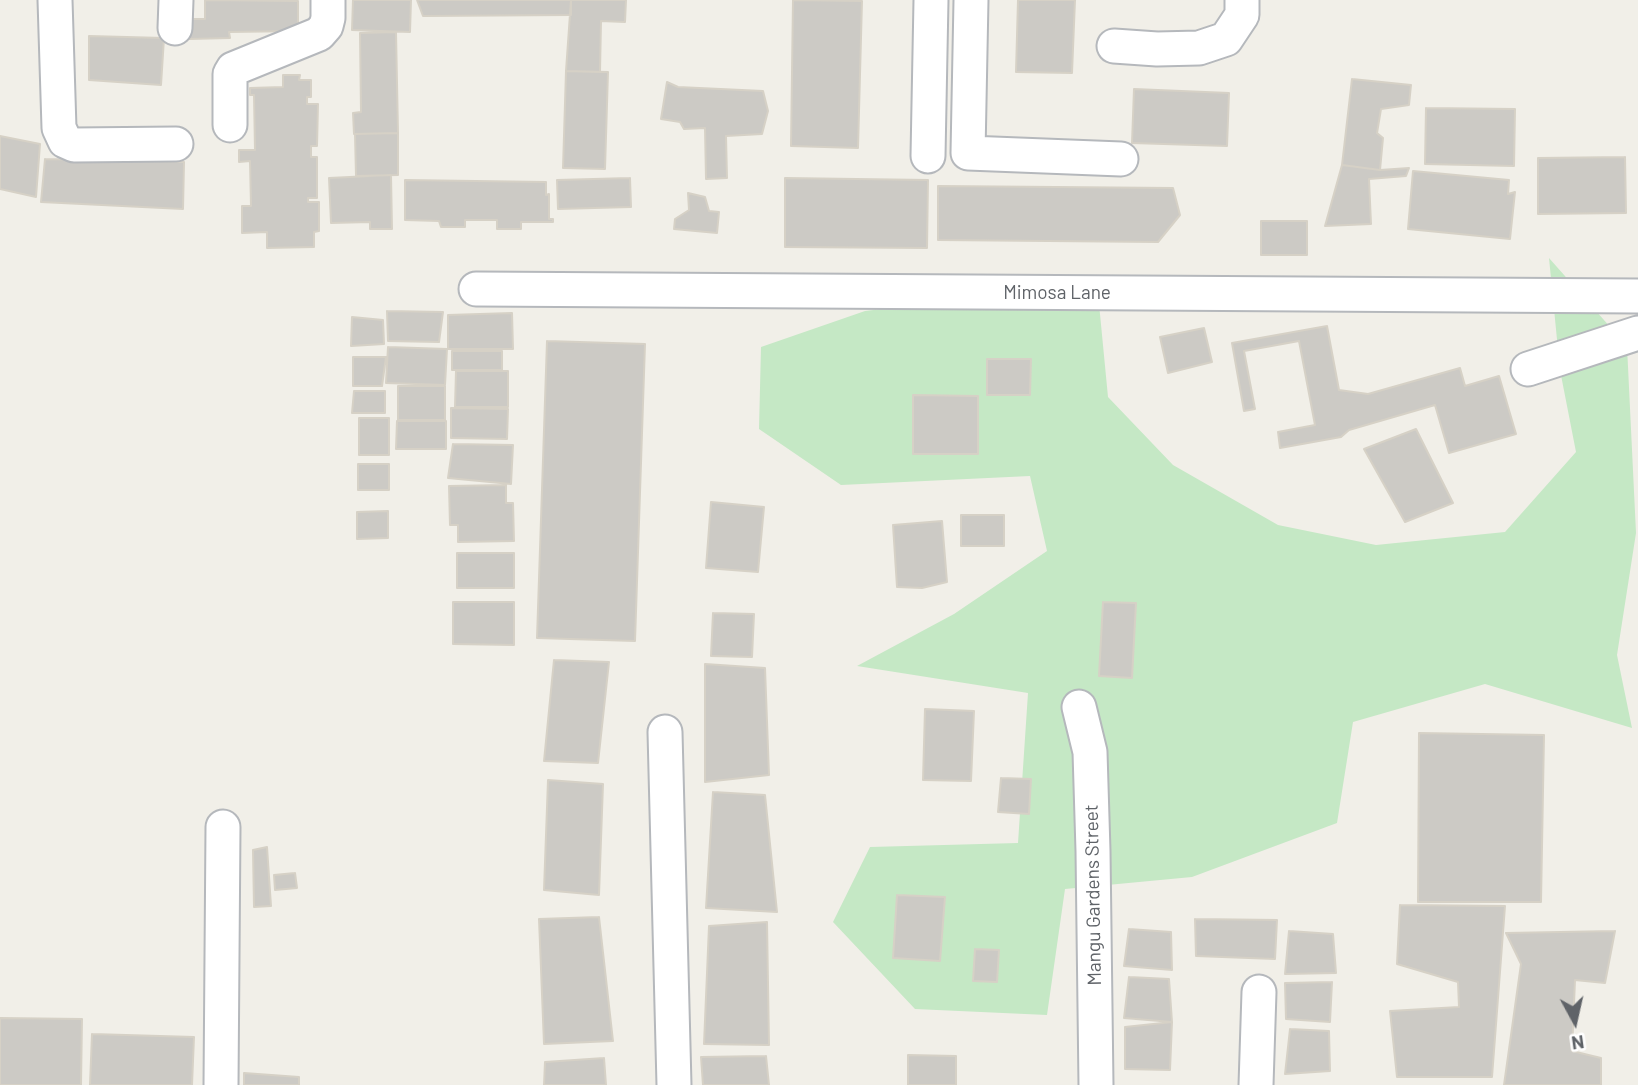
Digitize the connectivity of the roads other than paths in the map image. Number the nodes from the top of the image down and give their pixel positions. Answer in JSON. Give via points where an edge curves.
{"nodes":[{"id":1,"x":55,"y":0,"type":"edge"},
{"id":2,"x":328,"y":0,"type":"edge"},
{"id":3,"x":931,"y":0,"type":"edge"},
{"id":4,"x":971,"y":0,"type":"edge"},
{"id":5,"x":1242,"y":0,"type":"edge"},
{"id":6,"x":1114,"y":46,"type":"dead end"},
{"id":7,"x":229,"y":125,"type":"dead end"},
{"id":8,"x":176,"y":144,"type":"dead end"},
{"id":9,"x":928,"y":156,"type":"dead end"},
{"id":10,"x":1121,"y":159,"type":"dead end"},
{"id":11,"x":476,"y":289,"type":"dead end"},
{"id":12,"x":1638,"y":296,"type":"edge"},
{"id":13,"x":1638,"y":333,"type":"edge"},
{"id":14,"x":1528,"y":369,"type":"dead end"},
{"id":15,"x":1079,"y":707,"type":"dead end"},
{"id":16,"x":665,"y":732,"type":"dead end"},
{"id":17,"x":223,"y":827,"type":"dead end"},
{"id":18,"x":1259,"y":992,"type":"dead end"},
{"id":19,"x":221,"y":1085,"type":"edge"},
{"id":20,"x":674,"y":1085,"type":"edge"},
{"id":21,"x":1096,"y":1085,"type":"edge"},
{"id":22,"x":1256,"y":1085,"type":"edge"}],
"edges":[{"from":1,"to":8,"type":"street","via":[[59,128],[65,141],[74,145]]},
{"from":2,"to":7,"type":"street","via":[[326,26],[319,34],[233,69]]},
{"from":3,"to":9,"type":"street"},
{"from":4,"to":10,"type":"street","via":[[968,153]]},
{"from":5,"to":6,"type":"street","via":[[1242,15],[1226,39],[1199,48]]},
{"from":11,"to":12,"type":"street","name":"Mimosa Lane"},
{"from":13,"to":14,"type":"street"},
{"from":15,"to":21,"type":"street","name":"Mangu Gardens Street","via":[[1090,752]]},
{"from":16,"to":20,"type":"street"},
{"from":17,"to":19,"type":"street"},
{"from":18,"to":22,"type":"street"}]}
